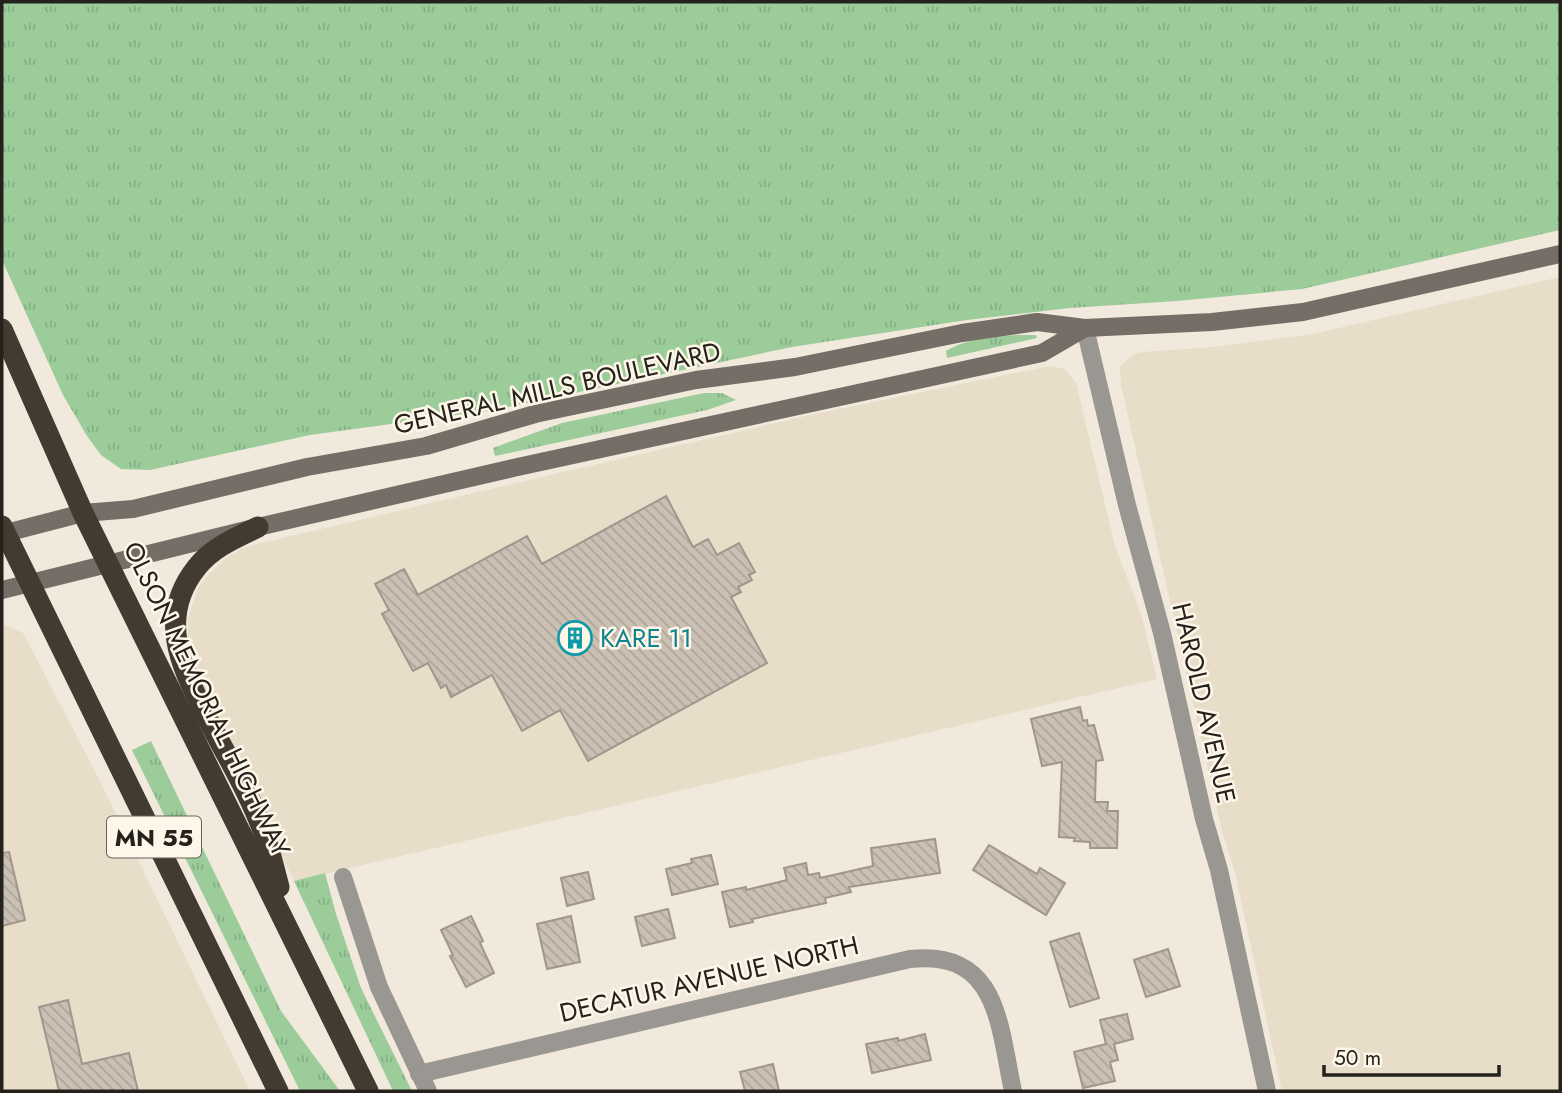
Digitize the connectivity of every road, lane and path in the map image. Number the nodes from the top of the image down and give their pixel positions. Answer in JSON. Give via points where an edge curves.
{"nodes":[{"id":1,"x":1560,"y":254,"type":"edge"},
{"id":2,"x":1085,"y":328,"type":"junction"},
{"id":3,"x":2,"y":330,"type":"edge"},
{"id":4,"x":83,"y":513,"type":"junction"},
{"id":5,"x":258,"y":527,"type":"junction"},
{"id":6,"x":3,"y":531,"type":"edge"},
{"id":7,"x":110,"y":564,"type":"junction"},
{"id":8,"x":29,"y":583,"type":"junction"},
{"id":9,"x":2,"y":590,"type":"edge"},
{"id":10,"x":343,"y":877,"type":"dead end"},
{"id":11,"x":291,"y":933,"type":"junction"},
{"id":12,"x":419,"y":1074,"type":"junction"},
{"id":13,"x":278,"y":1091,"type":"edge"},
{"id":14,"x":368,"y":1091,"type":"edge"},
{"id":15,"x":428,"y":1091,"type":"edge"},
{"id":16,"x":1013,"y":1091,"type":"edge"},
{"id":17,"x":1267,"y":1091,"type":"edge"}],
"edges":[{"from":1,"to":2,"type":"street","name":"GENERAL MILLS BOULEVARD","via":[[1303,312]]},
{"from":2,"to":4,"type":"street","name":"GENERAL MILLS BOULEVARD","via":[[1037,322],[998,327],[795,367],[696,380],[535,414],[426,446],[307,467],[133,509]]},
{"from":2,"to":5,"type":"street","name":"GENERAL MILLS BOULEVARD","via":[[1042,353]]},
{"from":2,"to":17,"type":"street","name":"HAROLD AVENUE","via":[[1222,883]]},
{"from":3,"to":4,"type":"highway","name":"OLSON MEMORIAL HIGHWAY","number":"MN 55"},
{"from":4,"to":6,"type":"street","name":"GENERAL MILLS BOULEVARD"},
{"from":4,"to":7,"type":"highway","name":"OLSON MEMORIAL HIGHWAY","number":"MN 55"},
{"from":5,"to":7,"type":"street","name":"GENERAL MILLS BOULEVARD"},
{"from":5,"to":11,"type":"highway","via":[[214,550],[197,567],[178,602],[175,635],[184,672],[264,831]]},
{"from":6,"to":8,"type":"highway","number":"MN 55"},
{"from":7,"to":8,"type":"street","name":"GENERAL MILLS BOULEVARD"},
{"from":7,"to":11,"type":"highway","name":"OLSON MEMORIAL HIGHWAY","number":"MN 55"},
{"from":8,"to":9,"type":"street","name":"GENERAL MILLS BOULEVARD"},
{"from":8,"to":13,"type":"highway","number":"MN 55"},
{"from":10,"to":12,"type":"street","via":[[379,987]]},
{"from":11,"to":14,"type":"highway","name":"OLSON MEMORIAL HIGHWAY","number":"MN 55"},
{"from":12,"to":15,"type":"street"},
{"from":12,"to":16,"type":"street","name":"DECATUR AVENUE NORTH","via":[[928,957],[965,968],[994,1003]]}]}
